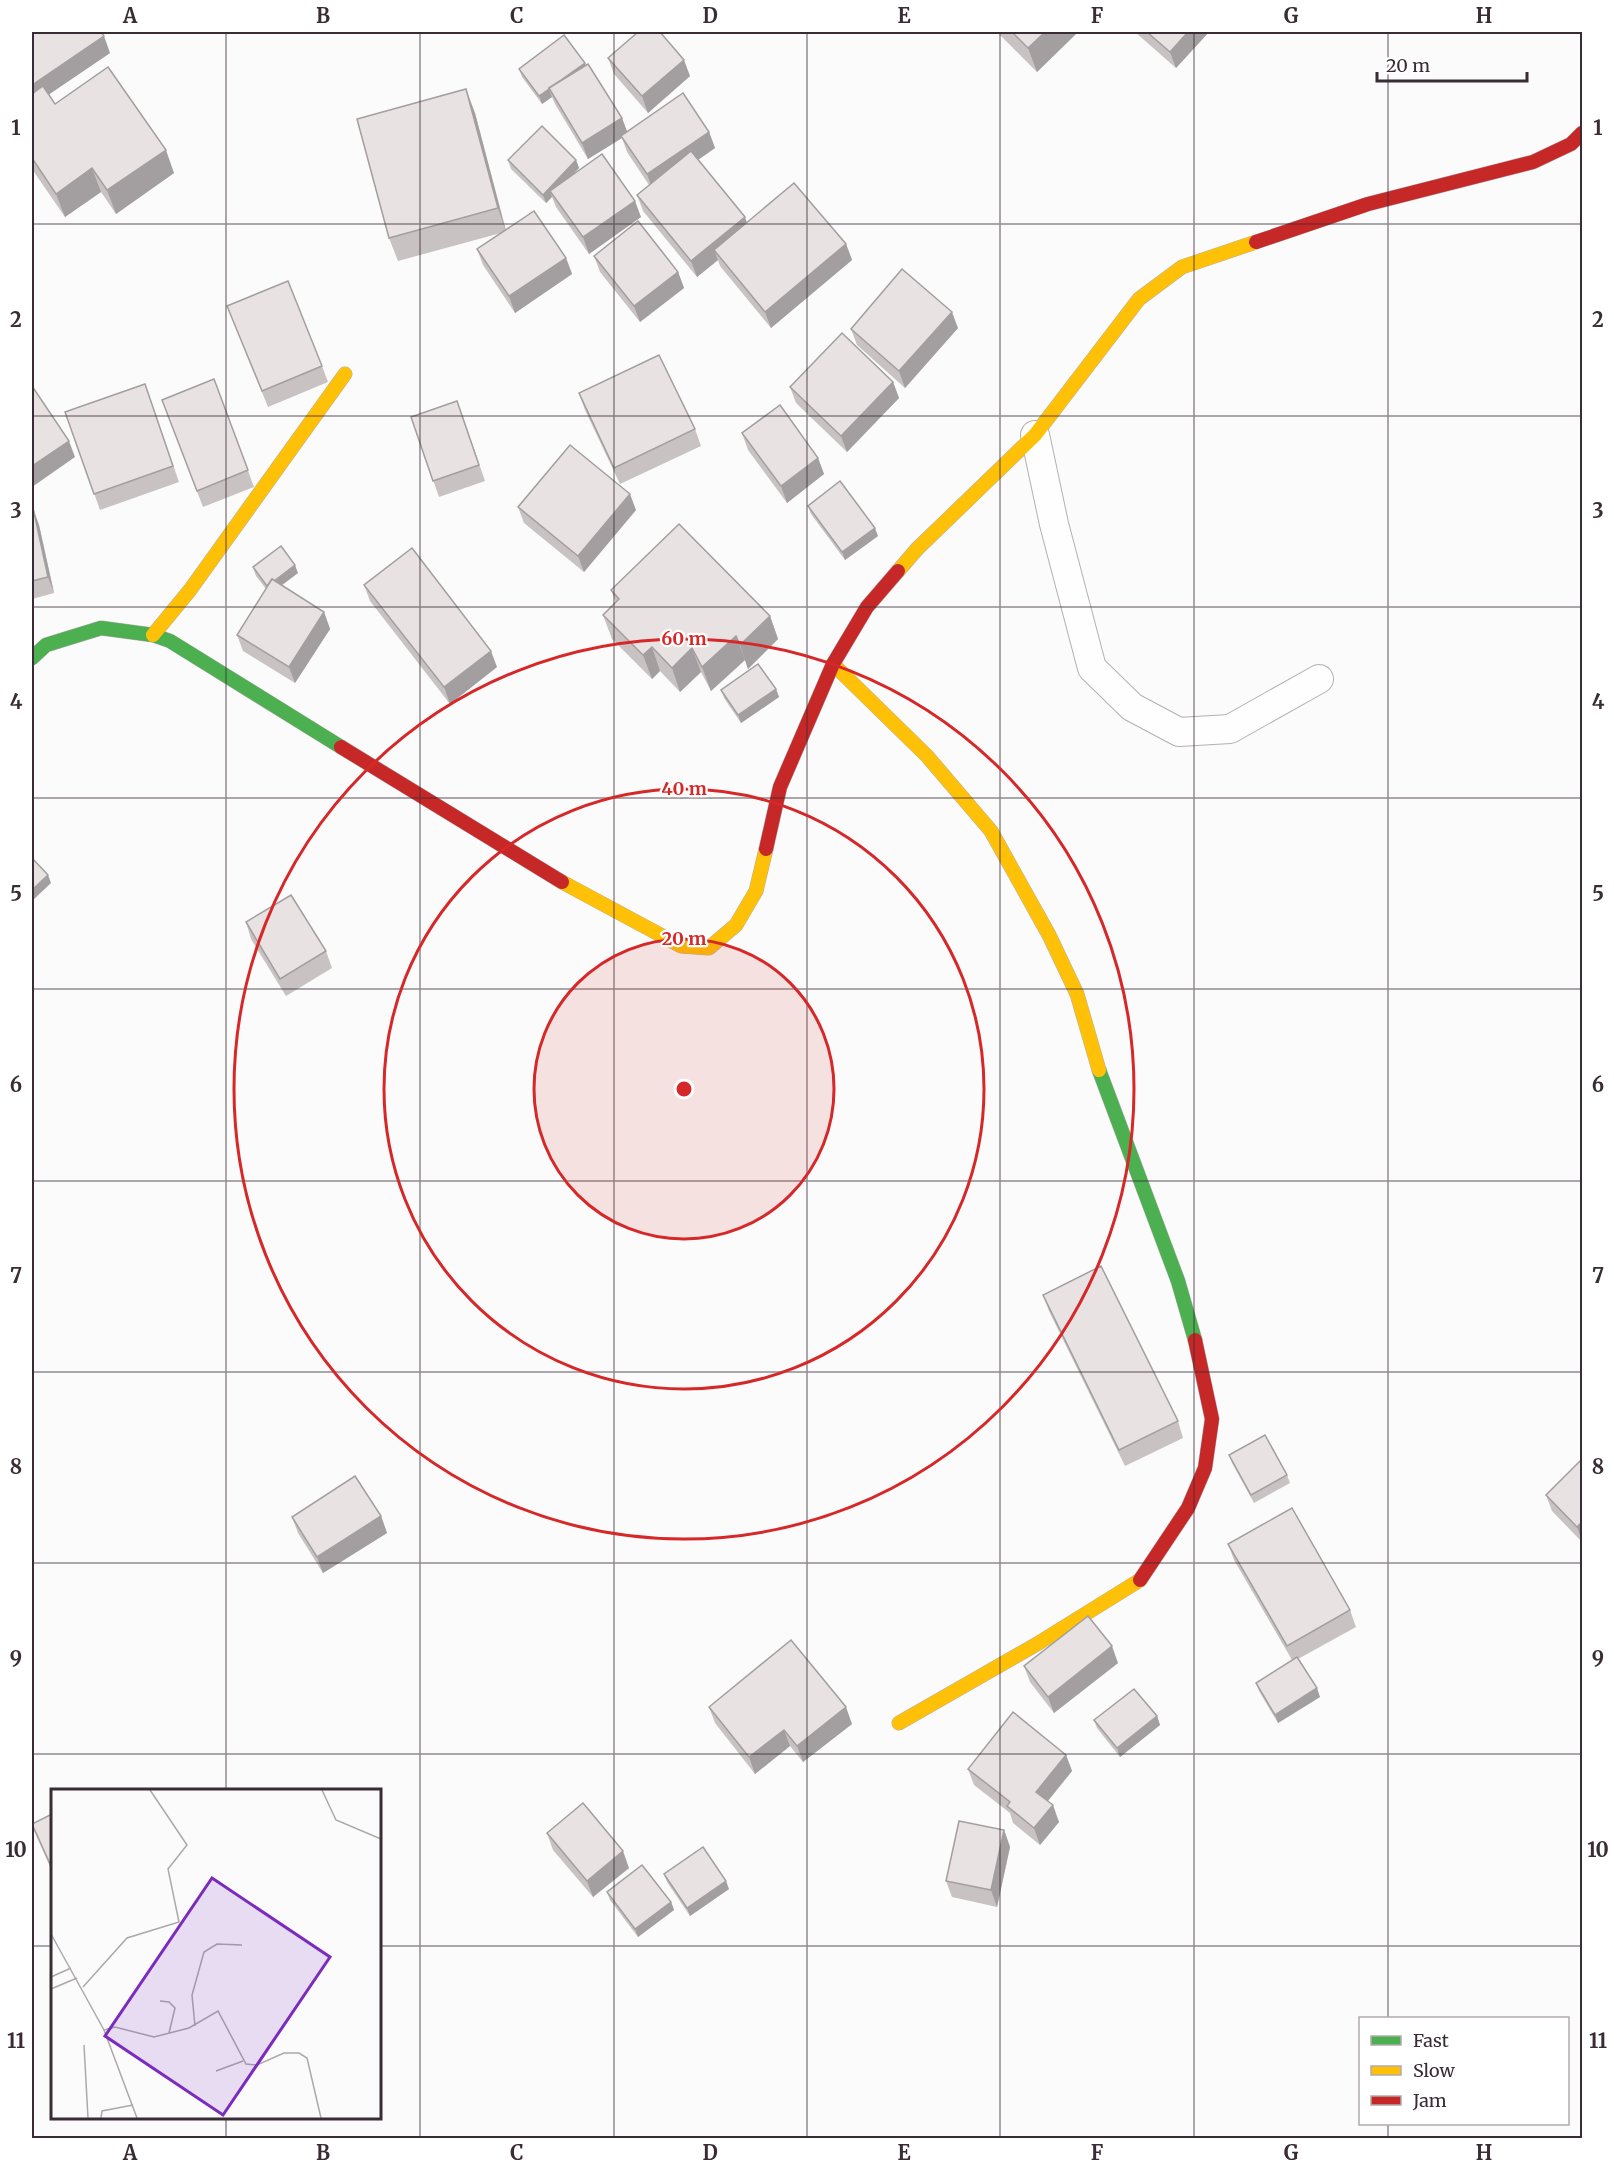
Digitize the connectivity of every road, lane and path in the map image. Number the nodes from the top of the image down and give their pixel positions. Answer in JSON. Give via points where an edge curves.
{"nodes":[{"id":1,"x":1582,"y":133,"type":"edge"},
{"id":2,"x":345,"y":374,"type":"dead end"},
{"id":3,"x":1035,"y":435,"type":"junction"},
{"id":4,"x":153,"y":635,"type":"junction"},
{"id":5,"x":32,"y":658,"type":"edge"},
{"id":6,"x":833,"y":664,"type":"junction"},
{"id":7,"x":1319,"y":679,"type":"dead end"},
{"id":8,"x":899,"y":1723,"type":"dead end"}],
"edges":[{"from":1,"to":3,"type":"street","via":[[1571,144],[1533,162],[1368,204],[1182,267],[1139,299]]},
{"from":2,"to":4,"type":"street","via":[[190,590]]},
{"from":3,"to":6,"type":"street","via":[[917,549],[867,607]]},
{"from":3,"to":7,"type":"lane","via":[[1092,668],[1132,707],[1179,732],[1230,729]]},
{"from":4,"to":5,"type":"street","via":[[101,628],[46,645]]},
{"from":4,"to":6,"type":"street","via":[[170,640],[538,869],[681,946],[709,948],[736,925],[756,891],[780,788]]},
{"from":6,"to":8,"type":"street","via":[[927,756],[991,831],[1049,935],[1077,994],[1102,1083],[1178,1281],[1200,1356],[1212,1419],[1205,1468],[1188,1508],[1139,1582]]}]}
